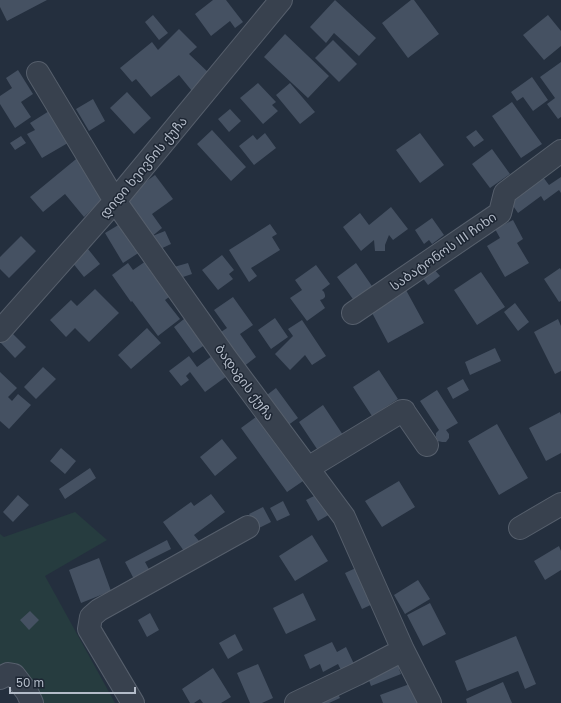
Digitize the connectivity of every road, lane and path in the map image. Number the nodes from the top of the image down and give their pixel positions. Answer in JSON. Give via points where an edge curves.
{"nodes":[{"id":1,"x":281,"y":0,"type":"edge"},
{"id":2,"x":38,"y":73,"type":"dead end"},
{"id":3,"x":561,"y":151,"type":"edge"},
{"id":4,"x":115,"y":201,"type":"junction"},
{"id":5,"x":353,"y":313,"type":"dead end"},
{"id":6,"x":0,"y":331,"type":"edge"},
{"id":7,"x":427,"y":445,"type":"dead end"},
{"id":8,"x":308,"y":468,"type":"junction"},
{"id":9,"x":561,"y":504,"type":"edge"},
{"id":10,"x":248,"y":527,"type":"dead end"},
{"id":11,"x":520,"y":528,"type":"dead end"},
{"id":12,"x":403,"y":650,"type":"junction"},
{"id":13,"x":0,"y":678,"type":"edge"},
{"id":14,"x":32,"y":703,"type":"edge"},
{"id":15,"x":133,"y":703,"type":"edge"},
{"id":16,"x":296,"y":703,"type":"edge"},
{"id":17,"x":430,"y":703,"type":"edge"}],
"edges":[{"from":1,"to":4,"type":"street","name":"დიდი ხეივნის ქუჩა"},
{"from":2,"to":4,"type":"street","name":"ბადაგის ქუჩა"},
{"from":3,"to":5,"type":"street","name":"საბატონოს III ჩიხი","via":[[505,193],[500,213]]},
{"from":4,"to":6,"type":"street","name":"დიდი ხეივნის ქუჩა"},
{"from":4,"to":8,"type":"street","name":"ბადაგის ქუჩა"},
{"from":7,"to":8,"type":"street","via":[[402,411]]},
{"from":8,"to":12,"type":"street","name":"ბადაგის ქუჩა","via":[[344,517]]},
{"from":9,"to":11,"type":"street"},
{"from":10,"to":15,"type":"street","via":[[99,610],[91,617],[89,629]]},
{"from":12,"to":16,"type":"street"},
{"from":12,"to":17,"type":"street","name":"ბადაგის ქუჩა"},
{"from":13,"to":14,"type":"street","via":[[8,674],[14,675]]}]}
